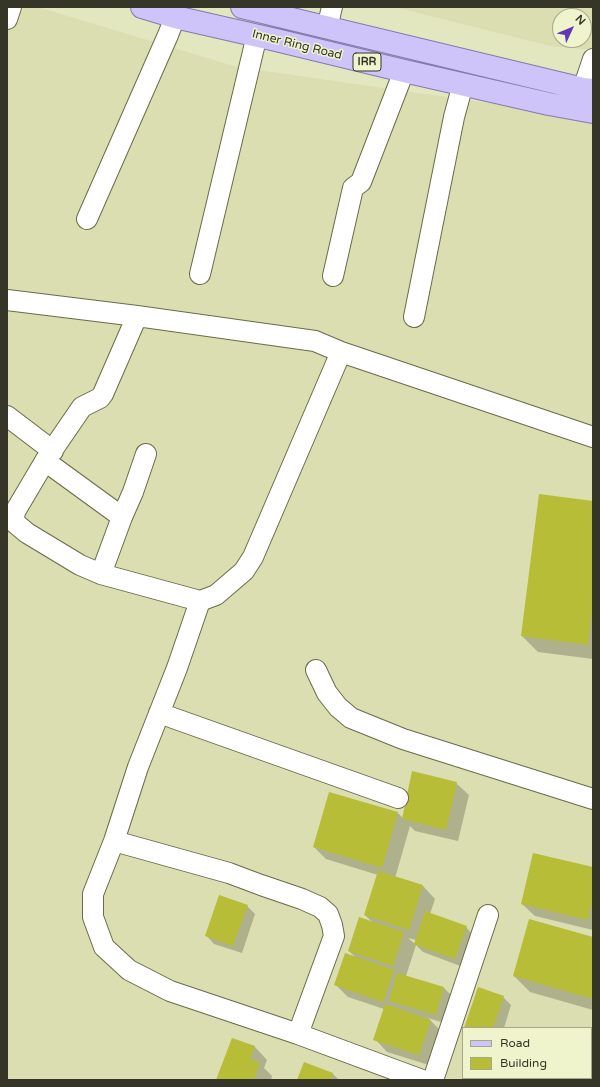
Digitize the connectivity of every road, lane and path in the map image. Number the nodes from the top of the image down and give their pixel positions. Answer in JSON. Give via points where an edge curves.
{"nodes":[{"id":1,"x":11,"y":7,"type":"edge"},
{"id":2,"x":142,"y":7,"type":"edge"},
{"id":3,"x":242,"y":7,"type":"edge"},
{"id":4,"x":332,"y":7,"type":"edge"},
{"id":5,"x":175,"y":17,"type":"junction"},
{"id":6,"x":7,"y":19,"type":"edge"},
{"id":7,"x":327,"y":28,"type":"junction"},
{"id":8,"x":257,"y":35,"type":"junction"},
{"id":9,"x":593,"y":59,"type":"edge"},
{"id":10,"x":404,"y":71,"type":"junction"},
{"id":11,"x":463,"y":84,"type":"junction"},
{"id":12,"x":588,"y":90,"type":"edge"},
{"id":13,"x":590,"y":112,"type":"edge"},
{"id":14,"x":87,"y":219,"type":"dead end"},
{"id":15,"x":200,"y":274,"type":"dead end"},
{"id":16,"x":333,"y":276,"type":"dead end"},
{"id":17,"x":7,"y":300,"type":"edge"},
{"id":18,"x":137,"y":316,"type":"junction"},
{"id":19,"x":414,"y":317,"type":"dead end"},
{"id":20,"x":341,"y":352,"type":"junction"},
{"id":21,"x":7,"y":416,"type":"edge"},
{"id":22,"x":593,"y":437,"type":"edge"},
{"id":23,"x":146,"y":454,"type":"dead end"},
{"id":24,"x":49,"y":456,"type":"junction"},
{"id":25,"x":10,"y":513,"type":"edge"},
{"id":26,"x":122,"y":517,"type":"junction"},
{"id":27,"x":102,"y":574,"type":"junction"},
{"id":28,"x":200,"y":601,"type":"junction"},
{"id":29,"x":316,"y":670,"type":"dead end"},
{"id":30,"x":159,"y":713,"type":"junction"},
{"id":31,"x":398,"y":798,"type":"dead end"},
{"id":32,"x":593,"y":799,"type":"edge"},
{"id":33,"x":114,"y":841,"type":"junction"},
{"id":34,"x":488,"y":915,"type":"dead end"},
{"id":35,"x":298,"y":1034,"type":"junction"},
{"id":36,"x":422,"y":1080,"type":"edge"},
{"id":37,"x":433,"y":1080,"type":"edge"}],
"edges":[{"from":1,"to":6,"type":"street"},
{"from":2,"to":5,"type":"main road","name":"Inner Ring Road","number":"IRR"},
{"from":3,"to":7,"type":"main road","name":"Inner Ring Road","number":"IRR"},
{"from":4,"to":7,"type":"street"},
{"from":5,"to":8,"type":"main road","name":"Inner Ring Road","number":"IRR"},
{"from":5,"to":14,"type":"street"},
{"from":7,"to":12,"type":"main road","name":"Inner Ring Road","number":"IRR"},
{"from":8,"to":10,"type":"main road","name":"Inner Ring Road","number":"IRR"},
{"from":8,"to":15,"type":"street"},
{"from":9,"to":12,"type":"street"},
{"from":10,"to":11,"type":"main road","name":"Inner Ring Road","number":"IRR"},
{"from":10,"to":16,"type":"street","via":[[361,182],[353,188]]},
{"from":11,"to":13,"type":"main road","name":"Inner Ring Road","number":"IRR"},
{"from":11,"to":19,"type":"street"},
{"from":12,"to":13,"type":"street"},
{"from":17,"to":18,"type":"street"},
{"from":18,"to":20,"type":"street","via":[[315,340]]},
{"from":18,"to":24,"type":"street","via":[[103,394],[82,407]]},
{"from":20,"to":22,"type":"street"},
{"from":20,"to":28,"type":"street","via":[[253,557],[244,571],[216,595]]},
{"from":21,"to":24,"type":"street"},
{"from":23,"to":26,"type":"street"},
{"from":24,"to":25,"type":"street","via":[[16,510]]},
{"from":24,"to":26,"type":"street"},
{"from":25,"to":27,"type":"street","via":[[15,523],[27,533],[80,565]]},
{"from":26,"to":27,"type":"street"},
{"from":27,"to":28,"type":"street"},
{"from":28,"to":30,"type":"street"},
{"from":29,"to":32,"type":"street","via":[[327,693],[351,718],[404,739]]},
{"from":30,"to":31,"type":"street"},
{"from":30,"to":33,"type":"street"},
{"from":33,"to":35,"type":"street","via":[[93,894],[93,917],[104,947],[129,970],[170,991]]},
{"from":33,"to":35,"type":"street","via":[[229,873],[302,899],[320,907],[328,914],[334,936]]},
{"from":34,"to":37,"type":"street"},
{"from":35,"to":36,"type":"street"}]}
